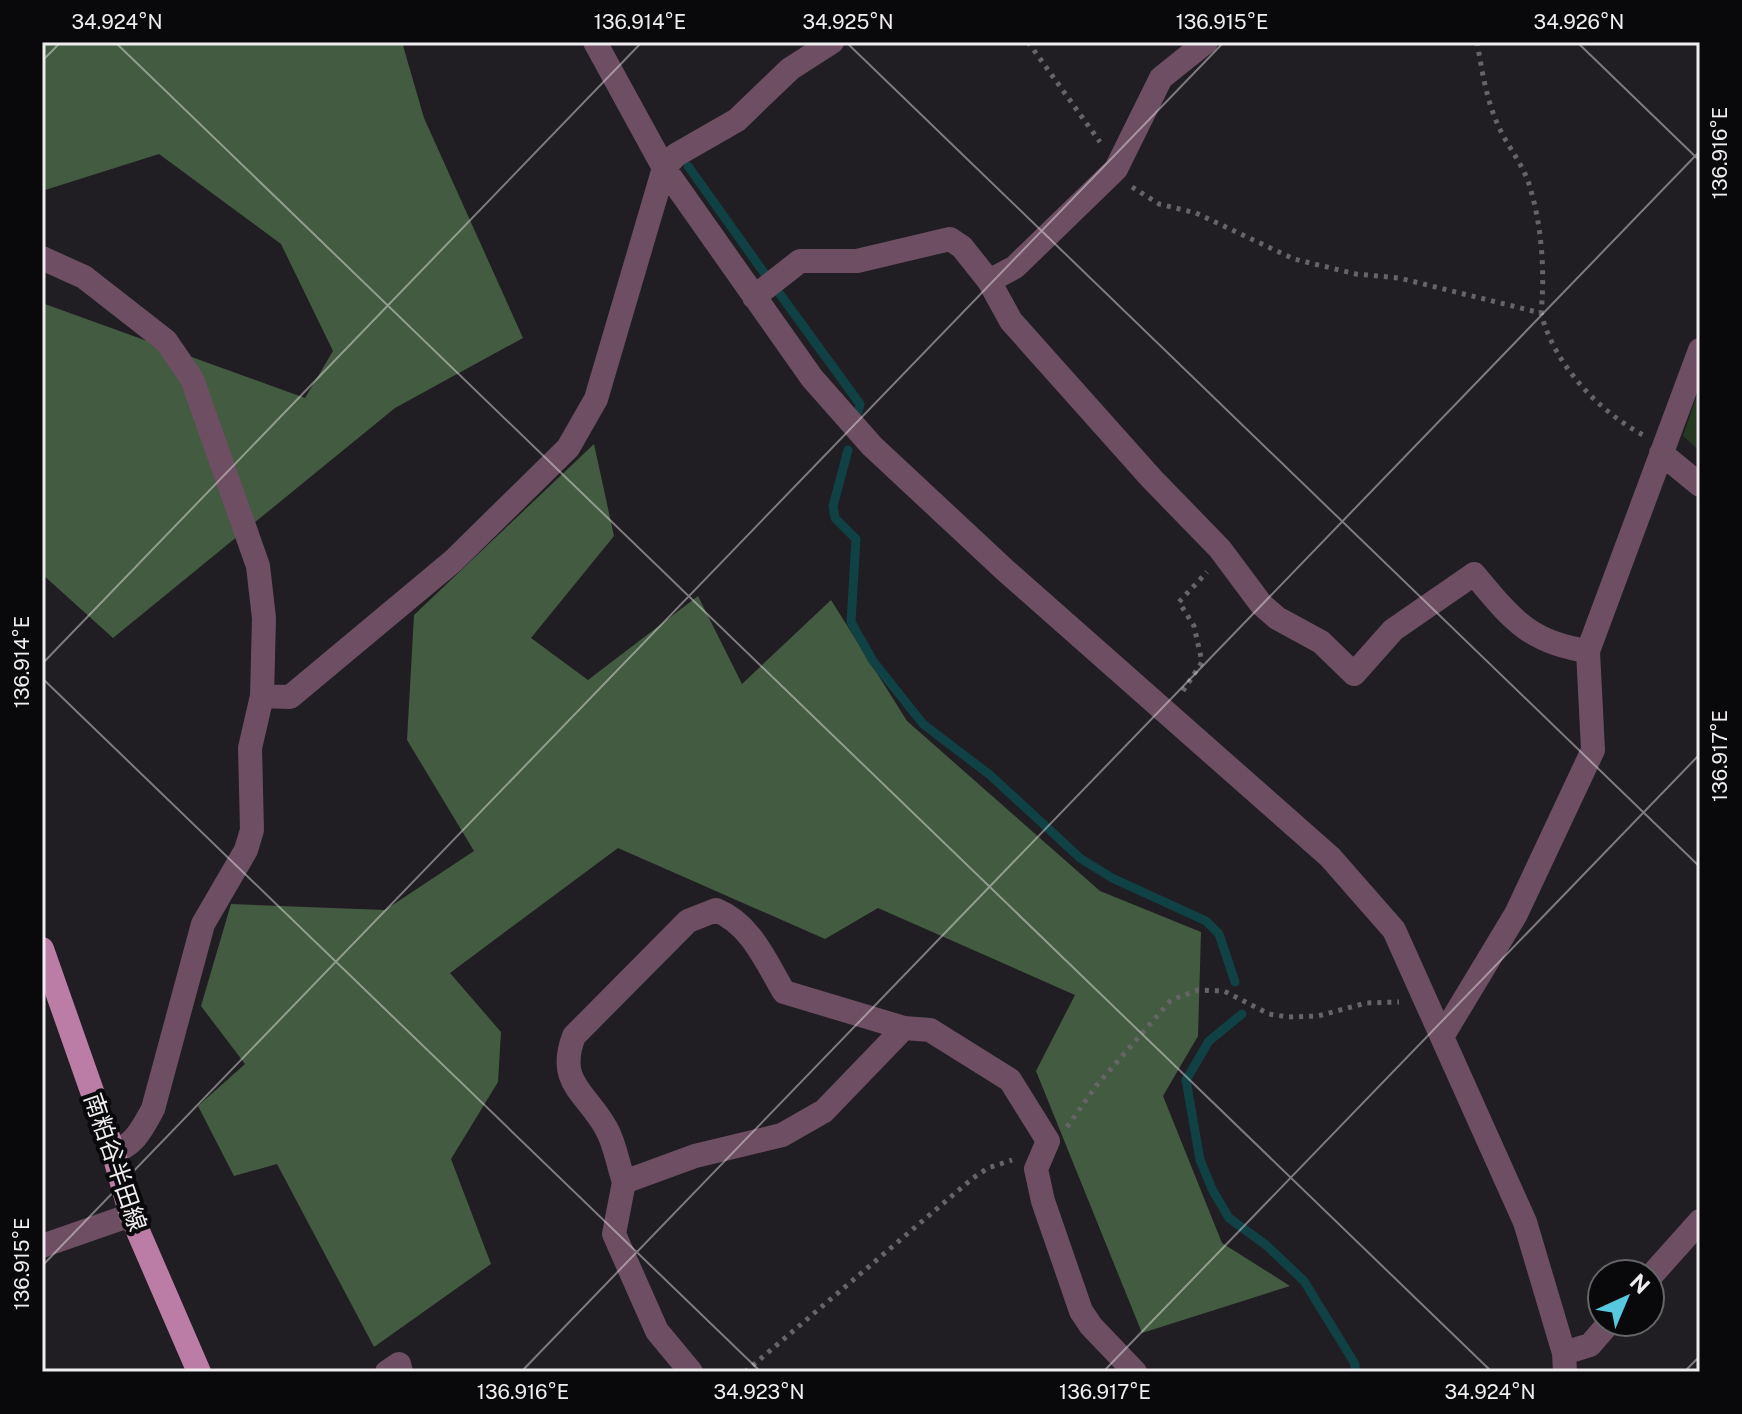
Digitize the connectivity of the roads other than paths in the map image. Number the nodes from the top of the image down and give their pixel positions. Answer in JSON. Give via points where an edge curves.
{"nodes":[{"id":1,"x":595,"y":42,"type":"edge"},
{"id":2,"x":832,"y":42,"type":"edge"},
{"id":3,"x":1206,"y":42,"type":"edge"},
{"id":4,"x":664,"y":168,"type":"junction"},
{"id":5,"x":42,"y":258,"type":"edge"},
{"id":6,"x":989,"y":281,"type":"junction"},
{"id":7,"x":754,"y":297,"type":"junction"},
{"id":8,"x":1700,"y":350,"type":"edge"},
{"id":9,"x":1662,"y":449,"type":"junction"},
{"id":10,"x":1700,"y":485,"type":"edge"},
{"id":11,"x":1588,"y":651,"type":"junction"},
{"id":12,"x":262,"y":696,"type":"junction"},
{"id":13,"x":42,"y":949,"type":"edge"},
{"id":14,"x":904,"y":1028,"type":"junction"},
{"id":15,"x":1443,"y":1035,"type":"junction"},
{"id":16,"x":113,"y":1151,"type":"junction"},
{"id":17,"x":624,"y":1182,"type":"junction"},
{"id":18,"x":131,"y":1215,"type":"junction"},
{"id":19,"x":1700,"y":1221,"type":"edge"},
{"id":20,"x":42,"y":1246,"type":"edge"},
{"id":21,"x":1666,"y":1259,"type":"edge"},
{"id":22,"x":1596,"y":1338,"type":"edge"},
{"id":23,"x":1564,"y":1363,"type":"edge"},
{"id":24,"x":199,"y":1372,"type":"edge"},
{"id":25,"x":387,"y":1372,"type":"edge"},
{"id":26,"x":401,"y":1372,"type":"edge"},
{"id":27,"x":691,"y":1372,"type":"edge"},
{"id":28,"x":1135,"y":1372,"type":"edge"}],
"edges":[{"from":1,"to":4,"type":"street"},
{"from":2,"to":4,"type":"street","via":[[790,69],[737,120],[676,155]]},
{"from":3,"to":6,"type":"street","via":[[1161,78],[1116,169],[1015,267]]},
{"from":4,"to":7,"type":"street"},
{"from":4,"to":12,"type":"street","via":[[596,399],[568,448],[453,561],[334,662],[290,697]]},
{"from":5,"to":12,"type":"street","via":[[84,277],[166,341],[192,379],[258,566],[264,618]]},
{"from":6,"to":7,"type":"street","via":[[950,239],[857,261],[800,261]]},
{"from":6,"to":11,"type":"street","via":[[1011,321],[1224,554],[1269,611],[1321,642],[1354,674],[1393,630],[1474,574],[1531,636]]},
{"from":7,"to":15,"type":"street","via":[[812,378],[872,446],[1330,857],[1394,930]]},
{"from":8,"to":9,"type":"street"},
{"from":9,"to":10,"type":"street"},
{"from":9,"to":11,"type":"street"},
{"from":11,"to":15,"type":"street","via":[[1593,750],[1516,914]]},
{"from":12,"to":16,"type":"street","via":[[250,748],[254,808],[246,850],[203,924],[153,1109],[138,1135],[124,1149]]},
{"from":13,"to":16,"type":"main road","name":"南粕谷半田線"},
{"from":14,"to":17,"type":"street","via":[[824,1111],[782,1135],[695,1156]]},
{"from":14,"to":17,"type":"street","via":[[784,992],[753,939],[730,916],[716,910],[688,921],[574,1036],[565,1058],[574,1087],[607,1129]]},
{"from":14,"to":28,"type":"street","via":[[930,1030],[1010,1080],[1043,1149],[1036,1169],[1043,1201],[1081,1311]]},
{"from":15,"to":23,"type":"street","via":[[1525,1222]]},
{"from":16,"to":18,"type":"main road","name":"南粕谷半田線"},
{"from":17,"to":27,"type":"street","via":[[614,1234],[657,1331]]},
{"from":18,"to":20,"type":"street"},
{"from":18,"to":24,"type":"main road","name":"南粕谷半田線"},
{"from":19,"to":21,"type":"street"},
{"from":22,"to":23,"type":"street"},
{"from":25,"to":26,"type":"street","via":[[399,1364]]}]}
